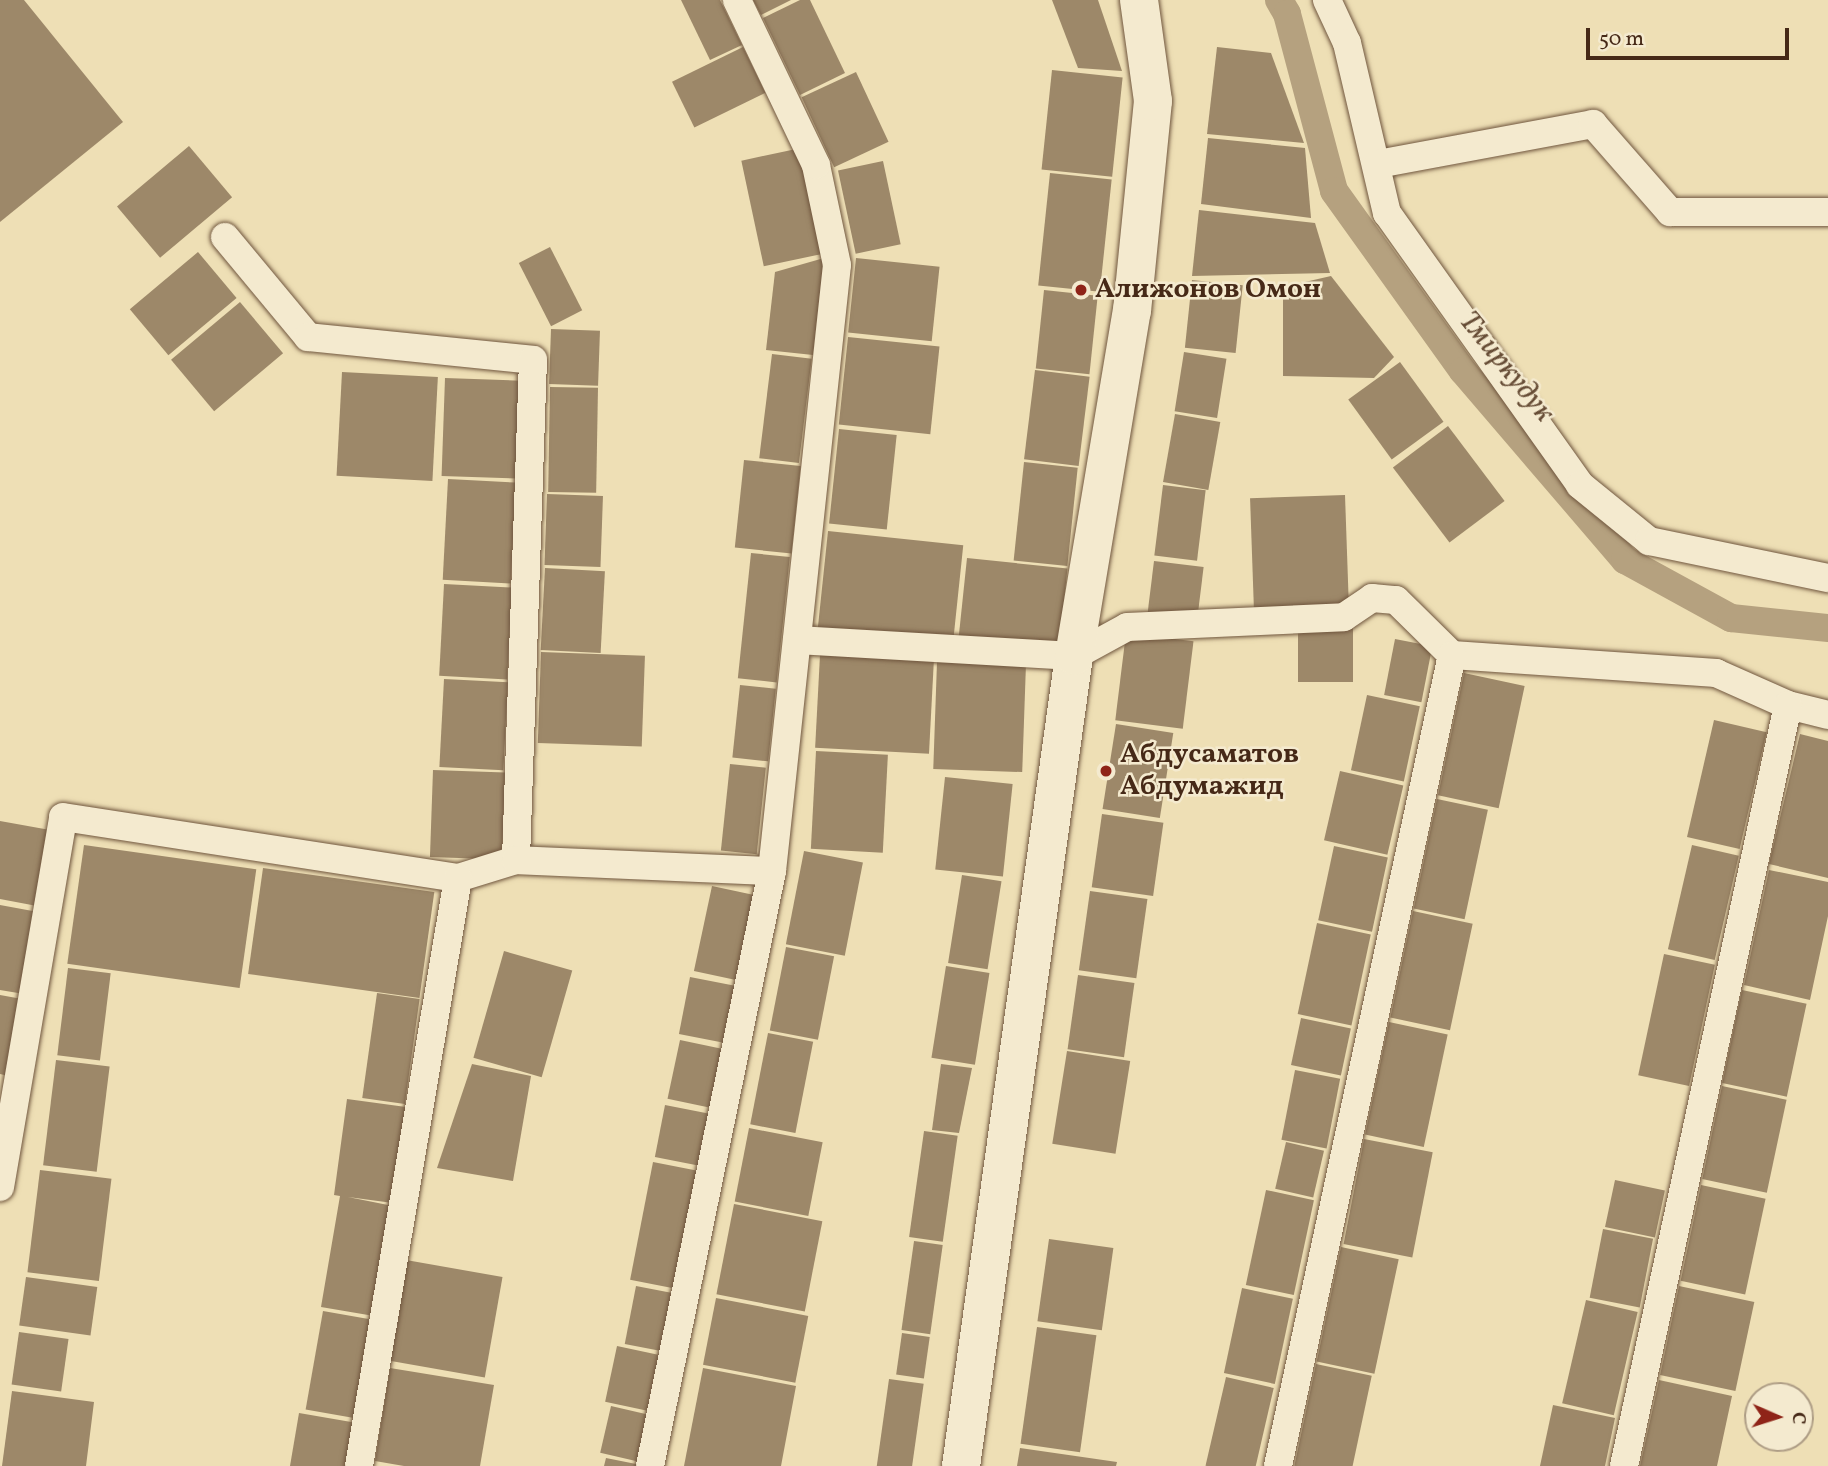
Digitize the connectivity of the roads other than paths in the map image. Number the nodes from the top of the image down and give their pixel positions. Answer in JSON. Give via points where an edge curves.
{"nodes":[{"id":1,"x":737,"y":0,"type":"edge"},
{"id":2,"x":1139,"y":0,"type":"edge"},
{"id":3,"x":1327,"y":0,"type":"edge"},
{"id":4,"x":1378,"y":164,"type":"junction"},
{"id":5,"x":1828,"y":212,"type":"edge"},
{"id":6,"x":225,"y":237,"type":"dead end"},
{"id":7,"x":1828,"y":578,"type":"edge"},
{"id":8,"x":797,"y":640,"type":"junction"},
{"id":9,"x":1452,"y":655,"type":"junction"},
{"id":10,"x":1074,"y":656,"type":"junction"},
{"id":11,"x":1788,"y":705,"type":"junction"},
{"id":12,"x":1828,"y":715,"type":"edge"},
{"id":13,"x":516,"y":860,"type":"junction"},
{"id":14,"x":772,"y":871,"type":"junction"},
{"id":15,"x":458,"y":878,"type":"junction"},
{"id":16,"x":0,"y":1187,"type":"edge"},
{"id":17,"x":359,"y":1466,"type":"edge"},
{"id":18,"x":650,"y":1466,"type":"edge"},
{"id":19,"x":961,"y":1466,"type":"edge"},
{"id":20,"x":1278,"y":1466,"type":"edge"},
{"id":21,"x":1624,"y":1466,"type":"edge"}],
"edges":[{"from":1,"to":8,"type":"street","via":[[816,165],[837,265]]},
{"from":2,"to":10,"type":"main road","via":[[1153,101],[1146,194],[1132,311]]},
{"from":3,"to":4,"type":"street","via":[[1347,43]]},
{"from":4,"to":5,"type":"street","via":[[1594,124],[1670,212]]},
{"from":4,"to":7,"type":"street","via":[[1387,213],[1580,485],[1649,541]]},
{"from":6,"to":13,"type":"street","via":[[308,337],[533,360]]},
{"from":8,"to":10,"type":"street"},
{"from":8,"to":14,"type":"street"},
{"from":9,"to":10,"type":"street","via":[[1396,600],[1372,598],[1344,617],[1127,627]]},
{"from":9,"to":11,"type":"street","via":[[1716,673]]},
{"from":9,"to":20,"type":"street"},
{"from":10,"to":19,"type":"main road"},
{"from":11,"to":12,"type":"street"},
{"from":11,"to":21,"type":"street"},
{"from":13,"to":14,"type":"street"},
{"from":13,"to":15,"type":"street"},
{"from":14,"to":18,"type":"street"},
{"from":15,"to":16,"type":"street","via":[[63,817]]},
{"from":15,"to":17,"type":"street"}]}
